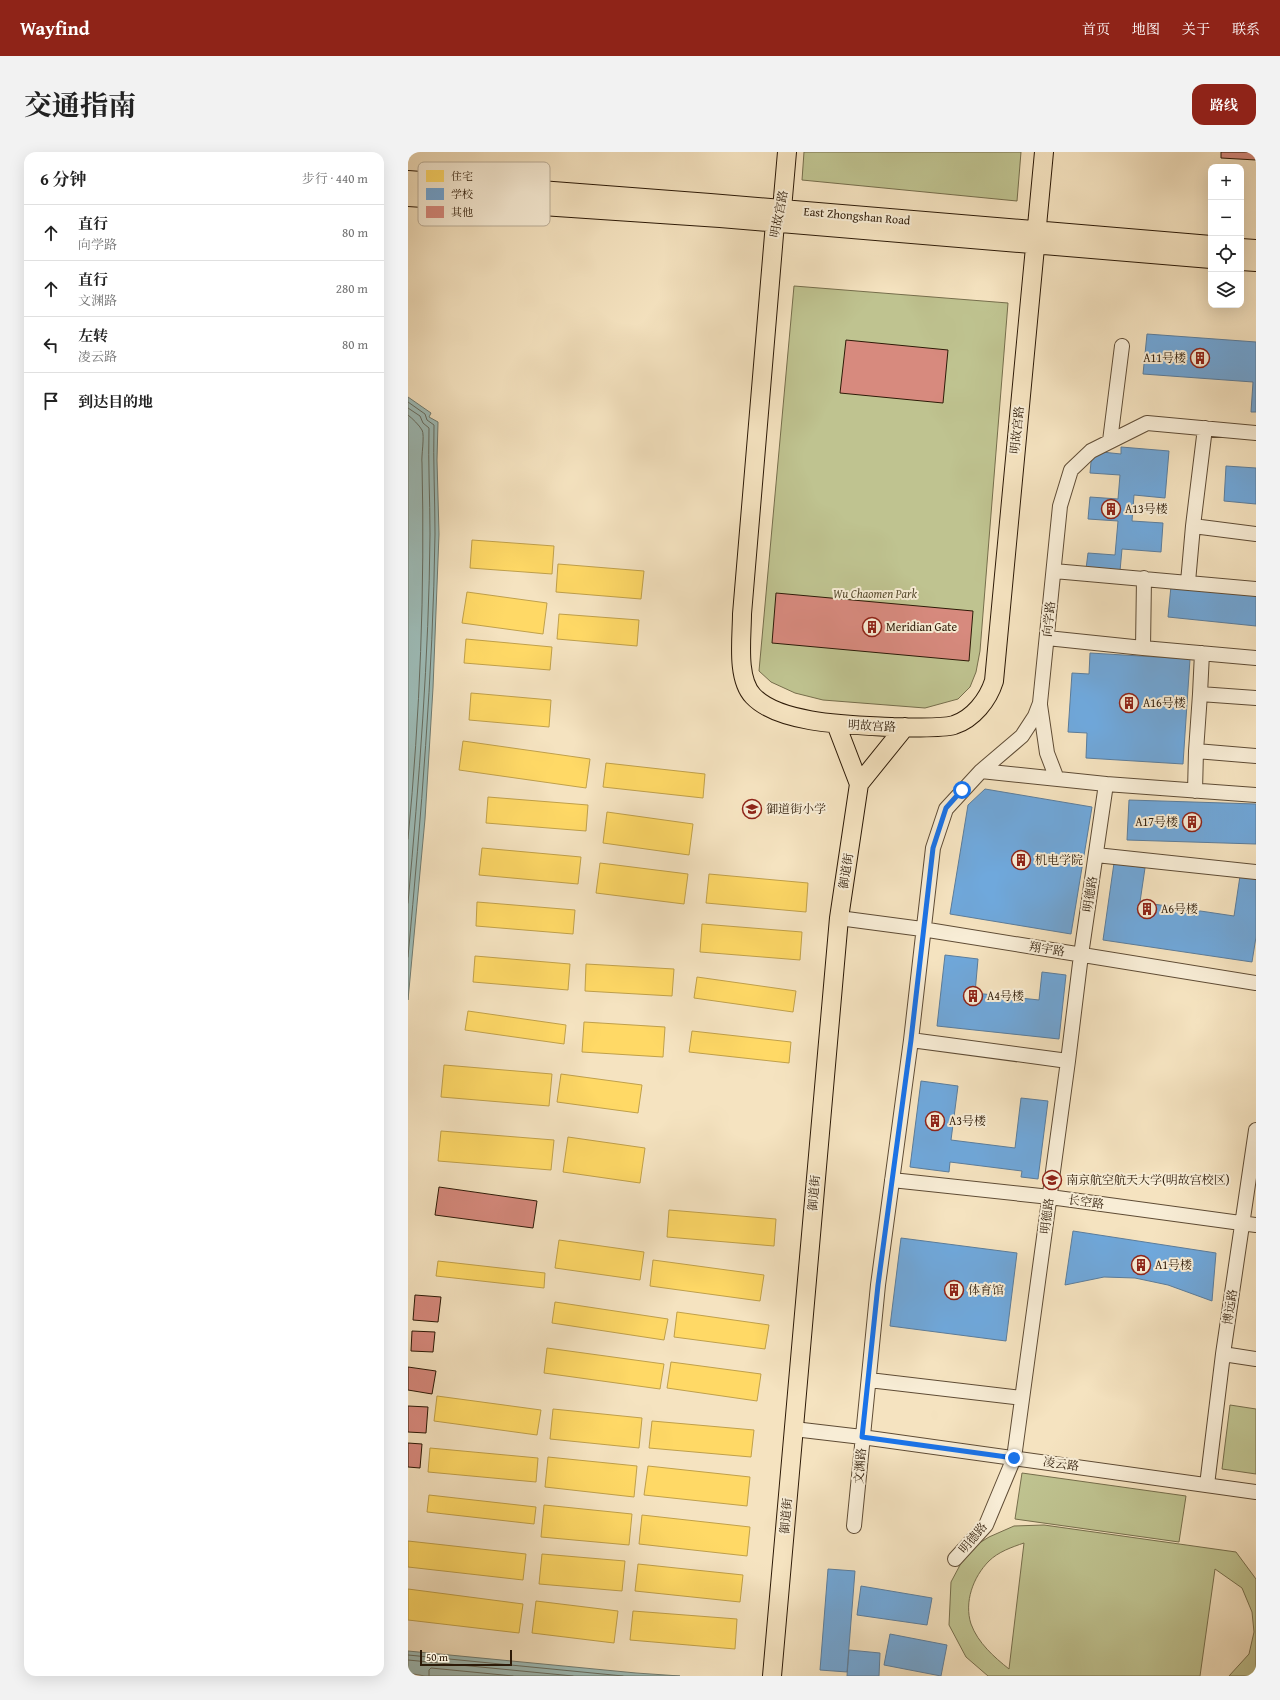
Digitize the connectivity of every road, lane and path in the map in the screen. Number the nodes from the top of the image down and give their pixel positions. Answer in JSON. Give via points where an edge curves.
{"nodes":[{"id":1,"x":787,"y":152,"type":"edge"},
{"id":2,"x":1044,"y":152,"type":"edge"},
{"id":3,"x":408,"y":180,"type":"edge"},
{"id":4,"x":418,"y":181,"type":"edge"},
{"id":5,"x":550,"y":194,"type":"edge"},
{"id":6,"x":408,"y":198,"type":"edge"},
{"id":7,"x":418,"y":198,"type":"edge"},
{"id":8,"x":550,"y":205,"type":"edge"},
{"id":9,"x":779,"y":216,"type":"junction"},
{"id":10,"x":1036,"y":237,"type":"junction"},
{"id":11,"x":1208,"y":245,"type":"edge"},
{"id":12,"x":1244,"y":248,"type":"edge"},
{"id":13,"x":1256,"y":249,"type":"edge"},
{"id":14,"x":1208,"y":259,"type":"edge"},
{"id":15,"x":1244,"y":261,"type":"edge"},
{"id":16,"x":1256,"y":262,"type":"edge"},
{"id":17,"x":1122,"y":346,"type":"dead end"},
{"id":18,"x":1205,"y":428,"type":"junction"},
{"id":19,"x":1256,"y":433,"type":"edge"},
{"id":20,"x":1110,"y":441,"type":"junction"},
{"id":21,"x":1193,"y":526,"type":"junction"},
{"id":22,"x":1256,"y":534,"type":"edge"},
{"id":23,"x":1054,"y":571,"type":"junction"},
{"id":24,"x":1144,"y":578,"type":"junction"},
{"id":25,"x":1188,"y":582,"type":"junction"},
{"id":26,"x":1256,"y":589,"type":"edge"},
{"id":27,"x":1047,"y":638,"type":"junction"},
{"id":28,"x":1142,"y":648,"type":"junction"},
{"id":29,"x":1202,"y":653,"type":"junction"},
{"id":30,"x":1256,"y":658,"type":"edge"},
{"id":31,"x":1200,"y":694,"type":"junction"},
{"id":32,"x":1256,"y":698,"type":"edge"},
{"id":33,"x":1040,"y":703,"type":"junction"},
{"id":34,"x":836,"y":724,"type":"junction"},
{"id":35,"x":906,"y":727,"type":"junction"},
{"id":36,"x":1196,"y":751,"type":"junction"},
{"id":37,"x":1256,"y":756,"type":"edge"},
{"id":38,"x":981,"y":771,"type":"junction"},
{"id":39,"x":1057,"y":779,"type":"junction"},
{"id":40,"x":859,"y":784,"type":"junction"},
{"id":41,"x":1106,"y":784,"type":"junction"},
{"id":42,"x":1195,"y":790,"type":"junction"},
{"id":43,"x":1256,"y":795,"type":"edge"},
{"id":44,"x":1096,"y":855,"type":"junction"},
{"id":45,"x":1256,"y":872,"type":"edge"},
{"id":46,"x":839,"y":918,"type":"junction"},
{"id":47,"x":922,"y":929,"type":"junction"},
{"id":48,"x":1081,"y":955,"type":"junction"},
{"id":49,"x":1256,"y":983,"type":"edge"},
{"id":50,"x":911,"y":1040,"type":"junction"},
{"id":51,"x":1068,"y":1061,"type":"junction"},
{"id":52,"x":1256,"y":1130,"type":"edge"},
{"id":53,"x":892,"y":1180,"type":"junction"},
{"id":54,"x":1050,"y":1197,"type":"junction"},
{"id":55,"x":1249,"y":1224,"type":"edge"},
{"id":56,"x":1223,"y":1354,"type":"junction"},
{"id":57,"x":1256,"y":1359,"type":"edge"},
{"id":58,"x":869,"y":1380,"type":"junction"},
{"id":59,"x":1022,"y":1398,"type":"junction"},
{"id":60,"x":794,"y":1429,"type":"junction"},
{"id":61,"x":862,"y":1437,"type":"junction"},
{"id":62,"x":1014,"y":1458,"type":"junction"},
{"id":63,"x":1207,"y":1485,"type":"junction"},
{"id":64,"x":1256,"y":1492,"type":"edge"},
{"id":65,"x":854,"y":1526,"type":"dead end"},
{"id":66,"x":955,"y":1559,"type":"dead end"},
{"id":67,"x":772,"y":1676,"type":"edge"}],
"edges":[{"from":1,"to":9,"type":"main road","name":"明故宫路"},
{"from":2,"to":10,"type":"main road","name":"明故宫路"},
{"from":3,"to":4,"type":"main road","name":"East Zhongshan Road"},
{"from":5,"to":9,"type":"main road","name":"East Zhongshan Road"},
{"from":6,"to":7,"type":"main road","name":"East Zhongshan Road"},
{"from":8,"to":9,"type":"main road","name":"East Zhongshan Road"},
{"from":9,"to":10,"type":"main road","name":"East Zhongshan Road"},
{"from":9,"to":34,"type":"main road","name":"明故宫路","via":[[742,614],[742,674],[752,696],[766,707],[796,717]]},
{"from":10,"to":11,"type":"main road","name":"East Zhongshan Road"},
{"from":10,"to":14,"type":"main road","name":"East Zhongshan Road"},
{"from":10,"to":35,"type":"main road","name":"明故宫路","via":[[994,681],[983,703],[954,725]]},
{"from":12,"to":13,"type":"main road"},
{"from":15,"to":16,"type":"main road"},
{"from":17,"to":20,"type":"lane"},
{"from":18,"to":19,"type":"lane","name":"向学路"},
{"from":18,"to":20,"type":"lane","name":"向学路","via":[[1147,423]]},
{"from":18,"to":21,"type":"lane"},
{"from":20,"to":23,"type":"lane","name":"向学路","via":[[1091,451],[1071,470],[1060,506]]},
{"from":21,"to":22,"type":"lane"},
{"from":21,"to":25,"type":"lane"},
{"from":23,"to":24,"type":"lane"},
{"from":23,"to":27,"type":"lane","name":"向学路"},
{"from":24,"to":25,"type":"lane"},
{"from":24,"to":28,"type":"lane"},
{"from":25,"to":26,"type":"lane"},
{"from":27,"to":28,"type":"lane"},
{"from":27,"to":33,"type":"lane","name":"向学路"},
{"from":28,"to":29,"type":"lane"},
{"from":29,"to":30,"type":"lane"},
{"from":29,"to":31,"type":"lane"},
{"from":31,"to":32,"type":"lane"},
{"from":31,"to":36,"type":"lane"},
{"from":33,"to":38,"type":"lane","name":"向学路","via":[[1036,716],[1022,736]]},
{"from":33,"to":39,"type":"lane","via":[[1047,753]]},
{"from":34,"to":35,"type":"main road","name":"明故宫路"},
{"from":34,"to":40,"type":"main road"},
{"from":35,"to":40,"type":"main road"},
{"from":36,"to":37,"type":"lane"},
{"from":36,"to":42,"type":"lane"},
{"from":38,"to":39,"type":"lane"},
{"from":38,"to":47,"type":"lane","name":"向学路","via":[[946,808],[933,848]]},
{"from":39,"to":41,"type":"lane"},
{"from":40,"to":46,"type":"main road","name":"御道街"},
{"from":41,"to":42,"type":"lane"},
{"from":41,"to":44,"type":"lane","name":"明德路"},
{"from":42,"to":43,"type":"lane"},
{"from":44,"to":45,"type":"lane"},
{"from":44,"to":48,"type":"lane","name":"明德路"},
{"from":46,"to":47,"type":"lane","name":"翔宇路"},
{"from":46,"to":60,"type":"main road","name":"御道街"},
{"from":47,"to":48,"type":"lane","name":"翔宇路"},
{"from":47,"to":50,"type":"lane","name":"文渊路"},
{"from":48,"to":49,"type":"lane","name":"翔宇路"},
{"from":48,"to":51,"type":"lane","name":"明德路"},
{"from":50,"to":51,"type":"lane"},
{"from":50,"to":53,"type":"lane","name":"文渊路"},
{"from":51,"to":54,"type":"lane","name":"明德路"},
{"from":52,"to":55,"type":"lane","name":"博远路"},
{"from":53,"to":54,"type":"lane","name":"长空路"},
{"from":53,"to":58,"type":"lane","name":"文渊路"},
{"from":54,"to":55,"type":"lane","name":"长空路"},
{"from":54,"to":59,"type":"lane","name":"明德路"},
{"from":55,"to":56,"type":"lane","name":"博远路"},
{"from":56,"to":57,"type":"lane"},
{"from":56,"to":63,"type":"lane","name":"博远路"},
{"from":58,"to":59,"type":"lane"},
{"from":58,"to":61,"type":"lane","name":"文渊路"},
{"from":59,"to":62,"type":"lane","name":"明德路"},
{"from":60,"to":61,"type":"lane","name":"凌云路"},
{"from":60,"to":67,"type":"main road","name":"御道街"},
{"from":61,"to":62,"type":"lane","name":"凌云路"},
{"from":61,"to":65,"type":"lane","name":"文渊路"},
{"from":62,"to":63,"type":"lane","name":"凌云路"},
{"from":62,"to":66,"type":"lane","name":"明德路","via":[[986,1525]]},
{"from":63,"to":64,"type":"lane","name":"凌云路"}]}
